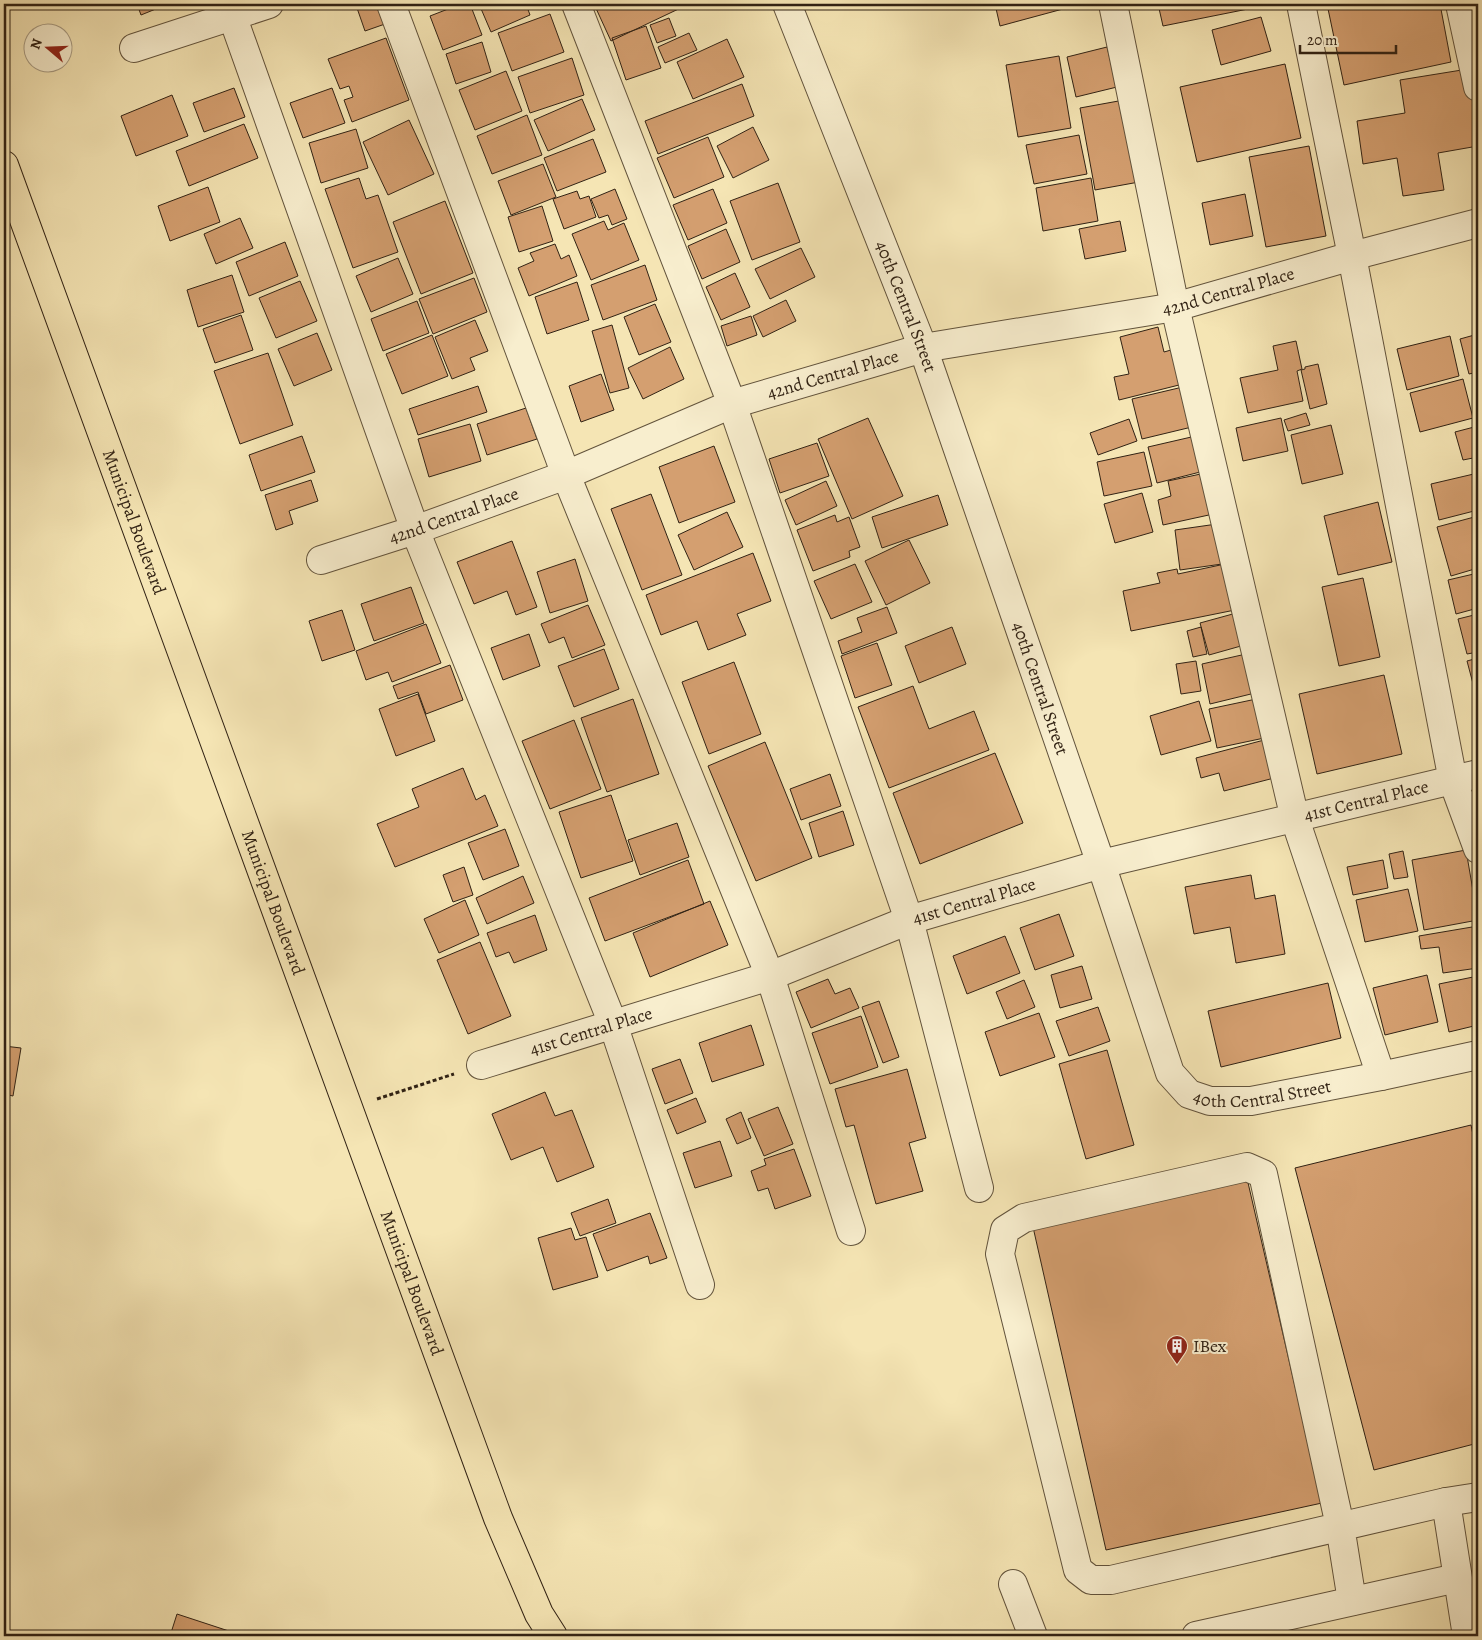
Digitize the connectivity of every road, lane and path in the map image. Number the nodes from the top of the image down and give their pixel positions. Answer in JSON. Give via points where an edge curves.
{"nodes":[{"id":1,"x":269,"y":4,"type":"edge"},
{"id":2,"x":391,"y":4,"type":"edge"},
{"id":3,"x":576,"y":4,"type":"edge"},
{"id":4,"x":787,"y":4,"type":"edge"},
{"id":5,"x":1113,"y":4,"type":"edge"},
{"id":6,"x":1302,"y":4,"type":"edge"},
{"id":7,"x":1460,"y":4,"type":"edge"},
{"id":8,"x":230,"y":10,"type":"edge"},
{"id":9,"x":134,"y":48,"type":"dead end"},
{"id":10,"x":1478,"y":87,"type":"edge"},
{"id":11,"x":4,"y":165,"type":"edge"},
{"id":12,"x":1478,"y":223,"type":"edge"},
{"id":13,"x":1352,"y":256,"type":"junction"},
{"id":14,"x":1175,"y":307,"type":"junction"},
{"id":15,"x":923,"y":348,"type":"junction"},
{"id":16,"x":732,"y":404,"type":"junction"},
{"id":17,"x":566,"y":475,"type":"junction"},
{"id":18,"x":415,"y":530,"type":"junction"},
{"id":19,"x":321,"y":560,"type":"dead end"},
{"id":20,"x":1466,"y":778,"type":"edge"},
{"id":21,"x":1295,"y":819,"type":"junction"},
{"id":22,"x":1478,"y":849,"type":"edge"},
{"id":23,"x":1101,"y":864,"type":"junction"},
{"id":24,"x":908,"y":920,"type":"junction"},
{"id":25,"x":770,"y":976,"type":"junction"},
{"id":26,"x":612,"y":1024,"type":"junction"},
{"id":27,"x":1478,"y":1055,"type":"edge"},
{"id":28,"x":481,"y":1065,"type":"joint"},
{"id":29,"x":1381,"y":1076,"type":"junction"},
{"id":30,"x":349,"y":1108,"type":"junction"},
{"id":31,"x":979,"y":1188,"type":"dead end"},
{"id":32,"x":851,"y":1232,"type":"dead end"},
{"id":33,"x":700,"y":1285,"type":"dead end"},
{"id":34,"x":1478,"y":1497,"type":"edge"},
{"id":35,"x":1446,"y":1502,"type":"junction"},
{"id":36,"x":1340,"y":1526,"type":"junction"},
{"id":37,"x":1457,"y":1578,"type":"junction"},
{"id":38,"x":1013,"y":1584,"type":"dead end"},
{"id":39,"x":1352,"y":1601,"type":"junction"},
{"id":40,"x":552,"y":1636,"type":"edge"},
{"id":41,"x":1033,"y":1636,"type":"edge"},
{"id":42,"x":1196,"y":1636,"type":"edge"},
{"id":43,"x":1467,"y":1636,"type":"edge"}],
"edges":[{"from":1,"to":8,"type":"street"},
{"from":2,"to":17,"type":"street"},
{"from":3,"to":16,"type":"street"},
{"from":4,"to":15,"type":"street","name":"40th Central Street"},
{"from":5,"to":14,"type":"street"},
{"from":6,"to":13,"type":"street"},
{"from":7,"to":10,"type":"street"},
{"from":8,"to":9,"type":"street"},
{"from":8,"to":18,"type":"street"},
{"from":11,"to":30,"type":"main road","name":"Municipal Boulevard"},
{"from":12,"to":13,"type":"street","name":"42nd Central Place"},
{"from":13,"to":14,"type":"street","name":"42nd Central Place"},
{"from":13,"to":20,"type":"street"},
{"from":14,"to":15,"type":"street","name":"42nd Central Place"},
{"from":14,"to":21,"type":"street"},
{"from":15,"to":16,"type":"street","name":"42nd Central Place"},
{"from":15,"to":23,"type":"street","name":"40th Central Street"},
{"from":16,"to":17,"type":"street","name":"42nd Central Place"},
{"from":16,"to":24,"type":"street"},
{"from":17,"to":18,"type":"street","name":"42nd Central Place"},
{"from":17,"to":25,"type":"street"},
{"from":18,"to":19,"type":"street","name":"42nd Central Place"},
{"from":18,"to":26,"type":"street"},
{"from":20,"to":21,"type":"street","name":"41st Central Place"},
{"from":20,"to":22,"type":"street"},
{"from":21,"to":23,"type":"street","name":"41st Central Place"},
{"from":21,"to":29,"type":"street"},
{"from":23,"to":24,"type":"street","name":"41st Central Place"},
{"from":23,"to":29,"type":"street","name":"40th Central Street","via":[[1170,1073],[1189,1094],[1210,1101],[1251,1101]]},
{"from":24,"to":25,"type":"street","name":"41st Central Place"},
{"from":24,"to":31,"type":"street"},
{"from":25,"to":26,"type":"street","name":"41st Central Place"},
{"from":25,"to":32,"type":"street"},
{"from":26,"to":28,"type":"street","name":"41st Central Place"},
{"from":26,"to":33,"type":"street"},
{"from":27,"to":29,"type":"street","name":"40th Central Street"},
{"from":28,"to":30,"type":"path"},
{"from":30,"to":40,"type":"main road","name":"Municipal Boulevard","via":[[498,1518],[539,1614]]},
{"from":34,"to":35,"type":"street"},
{"from":35,"to":36,"type":"street"},
{"from":35,"to":37,"type":"street"},
{"from":36,"to":36,"type":"street","via":[[1263,1174],[1247,1166],[1024,1218],[1005,1230],[1000,1254],[1078,1570],[1091,1580],[1111,1580]]},
{"from":36,"to":39,"type":"street"},
{"from":37,"to":39,"type":"street"},
{"from":37,"to":43,"type":"street"},
{"from":38,"to":41,"type":"street"},
{"from":39,"to":42,"type":"street"}]}
